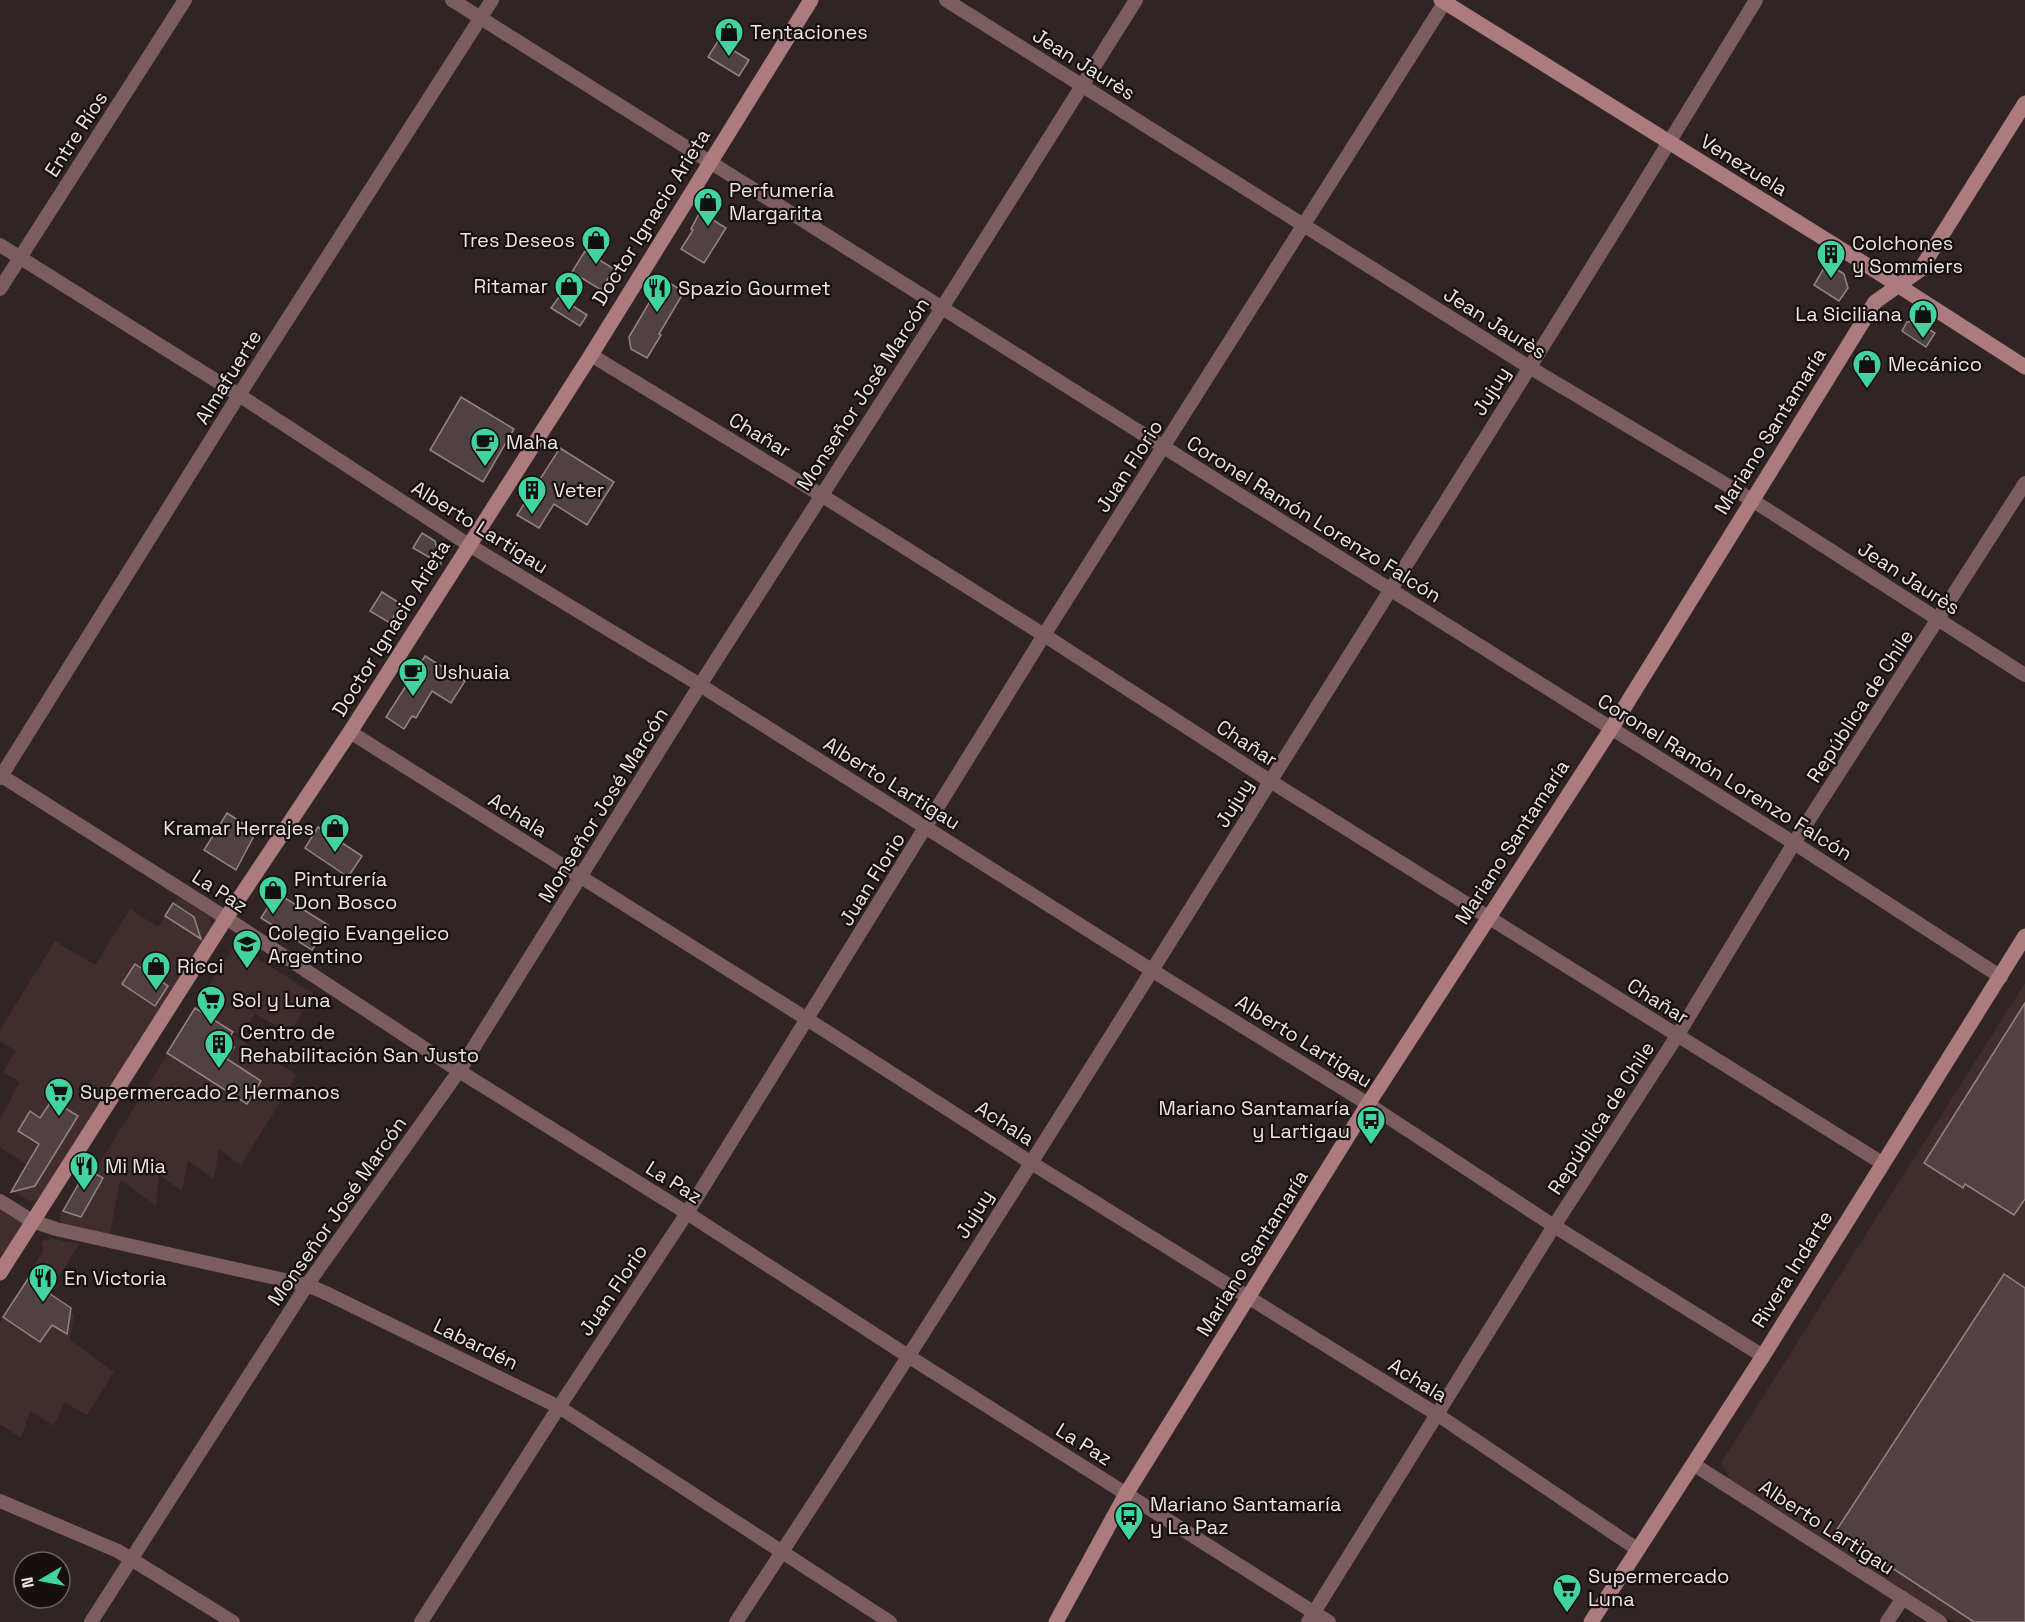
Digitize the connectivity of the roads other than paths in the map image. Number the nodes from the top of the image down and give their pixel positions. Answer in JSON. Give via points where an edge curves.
{"nodes":[{"id":1,"x":185,"y":0,"type":"edge"},
{"id":2,"x":452,"y":0,"type":"edge"},
{"id":3,"x":492,"y":0,"type":"edge"},
{"id":4,"x":811,"y":0,"type":"edge"},
{"id":5,"x":946,"y":0,"type":"edge"},
{"id":6,"x":1136,"y":0,"type":"edge"},
{"id":7,"x":1756,"y":0,"type":"edge"},
{"id":8,"x":1444,"y":1,"type":"edge"},
{"id":9,"x":481,"y":18,"type":"junction"},
{"id":10,"x":1083,"y":86,"type":"junction"},
{"id":11,"x":2025,"y":103,"type":"edge"},
{"id":12,"x":1669,"y":143,"type":"junction"},
{"id":13,"x":710,"y":162,"type":"junction"},
{"id":14,"x":1304,"y":226,"type":"junction"},
{"id":15,"x":0,"y":245,"type":"edge"},
{"id":16,"x":20,"y":258,"type":"junction"},
{"id":17,"x":1897,"y":285,"type":"junction"},
{"id":18,"x":0,"y":289,"type":"edge"},
{"id":19,"x":942,"y":308,"type":"junction"},
{"id":20,"x":591,"y":355,"type":"junction"},
{"id":21,"x":1529,"y":367,"type":"junction"},
{"id":22,"x":2025,"y":367,"type":"edge"},
{"id":23,"x":239,"y":395,"type":"junction"},
{"id":24,"x":1164,"y":448,"type":"junction"},
{"id":25,"x":2025,"y":483,"type":"edge"},
{"id":26,"x":821,"y":495,"type":"junction"},
{"id":27,"x":1752,"y":500,"type":"junction"},
{"id":28,"x":469,"y":544,"type":"junction"},
{"id":29,"x":1391,"y":589,"type":"junction"},
{"id":30,"x":1939,"y":620,"type":"junction"},
{"id":31,"x":1044,"y":635,"type":"junction"},
{"id":32,"x":2025,"y":675,"type":"edge"},
{"id":33,"x":700,"y":685,"type":"junction"},
{"id":34,"x":1611,"y":729,"type":"junction"},
{"id":35,"x":350,"y":732,"type":"junction"},
{"id":36,"x":0,"y":776,"type":"edge"},
{"id":37,"x":1270,"y":781,"type":"junction"},
{"id":38,"x":927,"y":828,"type":"junction"},
{"id":39,"x":1794,"y":843,"type":"junction"},
{"id":40,"x":581,"y":877,"type":"junction"},
{"id":41,"x":1488,"y":916,"type":"junction"},
{"id":42,"x":226,"y":918,"type":"junction"},
{"id":43,"x":2025,"y":936,"type":"edge"},
{"id":44,"x":1153,"y":971,"type":"junction"},
{"id":45,"x":2001,"y":977,"type":"junction"},
{"id":46,"x":807,"y":1019,"type":"junction"},
{"id":47,"x":1677,"y":1036,"type":"junction"},
{"id":48,"x":459,"y":1071,"type":"junction"},
{"id":49,"x":1368,"y":1104,"type":"junction"},
{"id":50,"x":1030,"y":1162,"type":"junction"},
{"id":51,"x":1882,"y":1163,"type":"junction"},
{"id":52,"x":0,"y":1201,"type":"edge"},
{"id":53,"x":687,"y":1213,"type":"junction"},
{"id":54,"x":33,"y":1221,"type":"junction"},
{"id":55,"x":1554,"y":1226,"type":"junction"},
{"id":56,"x":0,"y":1273,"type":"edge"},
{"id":57,"x":307,"y":1285,"type":"junction"},
{"id":58,"x":1249,"y":1298,"type":"junction"},
{"id":59,"x":908,"y":1356,"type":"junction"},
{"id":60,"x":1763,"y":1356,"type":"junction"},
{"id":61,"x":559,"y":1407,"type":"junction"},
{"id":62,"x":1437,"y":1415,"type":"junction"},
{"id":63,"x":1693,"y":1464,"type":"junction"},
{"id":64,"x":1126,"y":1494,"type":"junction"},
{"id":65,"x":0,"y":1501,"type":"edge"},
{"id":66,"x":1637,"y":1550,"type":"junction"},
{"id":67,"x":783,"y":1551,"type":"junction"},
{"id":68,"x":132,"y":1559,"type":"junction"},
{"id":69,"x":1903,"y":1598,"type":"junction"},
{"id":70,"x":1311,"y":1617,"type":"edge"},
{"id":71,"x":91,"y":1622,"type":"edge"},
{"id":72,"x":233,"y":1622,"type":"edge"},
{"id":73,"x":421,"y":1622,"type":"edge"},
{"id":74,"x":736,"y":1622,"type":"edge"},
{"id":75,"x":890,"y":1622,"type":"edge"},
{"id":76,"x":1056,"y":1622,"type":"edge"},
{"id":77,"x":1329,"y":1622,"type":"edge"},
{"id":78,"x":1591,"y":1622,"type":"edge"},
{"id":79,"x":1887,"y":1622,"type":"edge"},
{"id":80,"x":1940,"y":1622,"type":"edge"}],
"edges":[{"from":1,"to":16,"type":"street","name":"Entre Ríos"},
{"from":2,"to":9,"type":"street","name":"Coronel Ramón Lorenzo Falcón"},
{"from":3,"to":9,"type":"street","name":"Almafuerte"},
{"from":4,"to":13,"type":"street","name":"Doctor Ignacio Arieta"},
{"from":5,"to":10,"type":"street","name":"Jean Jaurès"},
{"from":6,"to":10,"type":"street","name":"Monseñor José Marcón"},
{"from":7,"to":12,"type":"street","name":"Jujuy"},
{"from":8,"to":12,"type":"street","name":"Venezuela"},
{"from":8,"to":14,"type":"street","name":"Juan Florio"},
{"from":9,"to":13,"type":"street","name":"Coronel Ramón Lorenzo Falcón"},
{"from":9,"to":23,"type":"street","name":"Almafuerte"},
{"from":10,"to":14,"type":"street","name":"Jean Jaurès"},
{"from":10,"to":19,"type":"street","name":"Monseñor José Marcón"},
{"from":11,"to":17,"type":"street","name":"Mariano Santamaría","via":[[1920,270]]},
{"from":12,"to":17,"type":"street","name":"Venezuela"},
{"from":12,"to":21,"type":"street","name":"Jujuy"},
{"from":13,"to":19,"type":"street","name":"Coronel Ramón Lorenzo Falcón"},
{"from":13,"to":20,"type":"street","name":"Doctor Ignacio Arieta"},
{"from":14,"to":21,"type":"street","name":"Jean Jaurès"},
{"from":14,"to":24,"type":"street","name":"Juan Florio"},
{"from":15,"to":16,"type":"street","name":"Alberto Lartigau"},
{"from":16,"to":18,"type":"street","name":"Entre Ríos"},
{"from":16,"to":23,"type":"street","name":"Alberto Lartigau"},
{"from":17,"to":22,"type":"street","name":"Venezuela"},
{"from":17,"to":27,"type":"street","name":"Mariano Santamaría","via":[[1875,302]]},
{"from":19,"to":24,"type":"street","name":"Coronel Ramón Lorenzo Falcón"},
{"from":19,"to":26,"type":"street","name":"Monseñor José Marcón"},
{"from":20,"to":26,"type":"street","name":"Chañar"},
{"from":20,"to":28,"type":"street","name":"Doctor Ignacio Arieta"},
{"from":21,"to":27,"type":"street","name":"Jean Jaurès"},
{"from":21,"to":29,"type":"street","name":"Jujuy"},
{"from":23,"to":28,"type":"street","name":"Alberto Lartigau"},
{"from":23,"to":36,"type":"street","name":"Almafuerte"},
{"from":24,"to":29,"type":"street","name":"Coronel Ramón Lorenzo Falcón"},
{"from":24,"to":31,"type":"street","name":"Juan Florio"},
{"from":25,"to":30,"type":"street","name":"República de Chile"},
{"from":26,"to":31,"type":"street","name":"Chañar"},
{"from":26,"to":33,"type":"street","name":"Monseñor José Marcón"},
{"from":27,"to":30,"type":"street","name":"Jean Jaurès"},
{"from":27,"to":34,"type":"street","name":"Mariano Santamaría"},
{"from":28,"to":33,"type":"street","name":"Alberto Lartigau"},
{"from":28,"to":35,"type":"street","name":"Doctor Ignacio Arieta"},
{"from":29,"to":34,"type":"street","name":"Coronel Ramón Lorenzo Falcón"},
{"from":29,"to":37,"type":"street","name":"Jujuy"},
{"from":30,"to":32,"type":"street","name":"Jean Jaurès"},
{"from":30,"to":39,"type":"street","name":"República de Chile"},
{"from":31,"to":37,"type":"street","name":"Chañar"},
{"from":31,"to":38,"type":"street","name":"Juan Florio"},
{"from":33,"to":38,"type":"street","name":"Alberto Lartigau"},
{"from":33,"to":40,"type":"street","name":"Monseñor José Marcón"},
{"from":34,"to":39,"type":"street","name":"Coronel Ramón Lorenzo Falcón"},
{"from":34,"to":41,"type":"street","name":"Mariano Santamaría"},
{"from":35,"to":40,"type":"street","name":"Achala"},
{"from":35,"to":42,"type":"street","name":"Doctor Ignacio Arieta"},
{"from":36,"to":42,"type":"street","name":"La Paz"},
{"from":37,"to":41,"type":"street","name":"Chañar"},
{"from":37,"to":44,"type":"street","name":"Jujuy"},
{"from":38,"to":44,"type":"street","name":"Alberto Lartigau"},
{"from":38,"to":46,"type":"street","name":"Juan Florio"},
{"from":39,"to":45,"type":"street","name":"Coronel Ramón Lorenzo Falcón"},
{"from":39,"to":47,"type":"street","name":"República de Chile"},
{"from":40,"to":46,"type":"street","name":"Achala"},
{"from":40,"to":48,"type":"street","name":"Monseñor José Marcón"},
{"from":41,"to":47,"type":"street","name":"Chañar"},
{"from":41,"to":49,"type":"street","name":"Mariano Santamaría"},
{"from":42,"to":48,"type":"street","name":"La Paz"},
{"from":42,"to":54,"type":"street","name":"Doctor Ignacio Arieta"},
{"from":43,"to":45,"type":"street","name":"Rivera Indarte"},
{"from":44,"to":49,"type":"street","name":"Alberto Lartigau"},
{"from":44,"to":50,"type":"street","name":"Jujuy"},
{"from":45,"to":51,"type":"street","name":"Rivera Indarte"},
{"from":46,"to":50,"type":"street","name":"Achala"},
{"from":46,"to":53,"type":"street","name":"Juan Florio"},
{"from":47,"to":51,"type":"street","name":"Chañar"},
{"from":47,"to":55,"type":"street","name":"República de Chile"},
{"from":48,"to":53,"type":"street","name":"La Paz"},
{"from":48,"to":57,"type":"street","name":"Monseñor José Marcón"},
{"from":49,"to":55,"type":"street","name":"Alberto Lartigau"},
{"from":49,"to":58,"type":"street","name":"Mariano Santamaría"},
{"from":50,"to":58,"type":"street","name":"Achala"},
{"from":50,"to":59,"type":"street","name":"Jujuy"},
{"from":51,"to":60,"type":"street","name":"Rivera Indarte"},
{"from":52,"to":54,"type":"street","name":"Labardén"},
{"from":53,"to":59,"type":"street","name":"La Paz"},
{"from":53,"to":61,"type":"street","name":"Juan Florio"},
{"from":54,"to":56,"type":"street","name":"Doctor Ignacio Arieta"},
{"from":54,"to":57,"type":"street","name":"Labardén"},
{"from":55,"to":60,"type":"street","name":"Alberto Lartigau"},
{"from":55,"to":62,"type":"street","name":"República de Chile"},
{"from":57,"to":61,"type":"street","name":"Labardén"},
{"from":57,"to":68,"type":"street","name":"Monseñor José Marcón"},
{"from":58,"to":62,"type":"street","name":"Achala"},
{"from":58,"to":64,"type":"street","name":"Mariano Santamaría"},
{"from":59,"to":64,"type":"street","name":"La Paz"},
{"from":59,"to":67,"type":"street","name":"Jujuy"},
{"from":60,"to":63,"type":"street","name":"Rivera Indarte"},
{"from":61,"to":67,"type":"street","name":"Labardén"},
{"from":61,"to":73,"type":"street","name":"Juan Florio"},
{"from":62,"to":66,"type":"street","name":"Achala"},
{"from":62,"to":70,"type":"street","name":"República de Chile"},
{"from":63,"to":66,"type":"street","name":"Rivera Indarte"},
{"from":63,"to":69,"type":"street","name":"Alberto Lartigau"},
{"from":64,"to":70,"type":"street","name":"La Paz"},
{"from":64,"to":76,"type":"street","name":"Mariano Santamaría"},
{"from":65,"to":68,"type":"street"},
{"from":66,"to":78,"type":"street","name":"Rivera Indarte"},
{"from":67,"to":74,"type":"street","name":"Jujuy"},
{"from":67,"to":75,"type":"street","name":"Labardén"},
{"from":68,"to":71,"type":"street","name":"Monseñor José Marcón"},
{"from":68,"to":72,"type":"street"},
{"from":69,"to":79,"type":"street"},
{"from":69,"to":80,"type":"street","name":"Alberto Lartigau"},
{"from":70,"to":77,"type":"street","name":"La Paz"}]}
